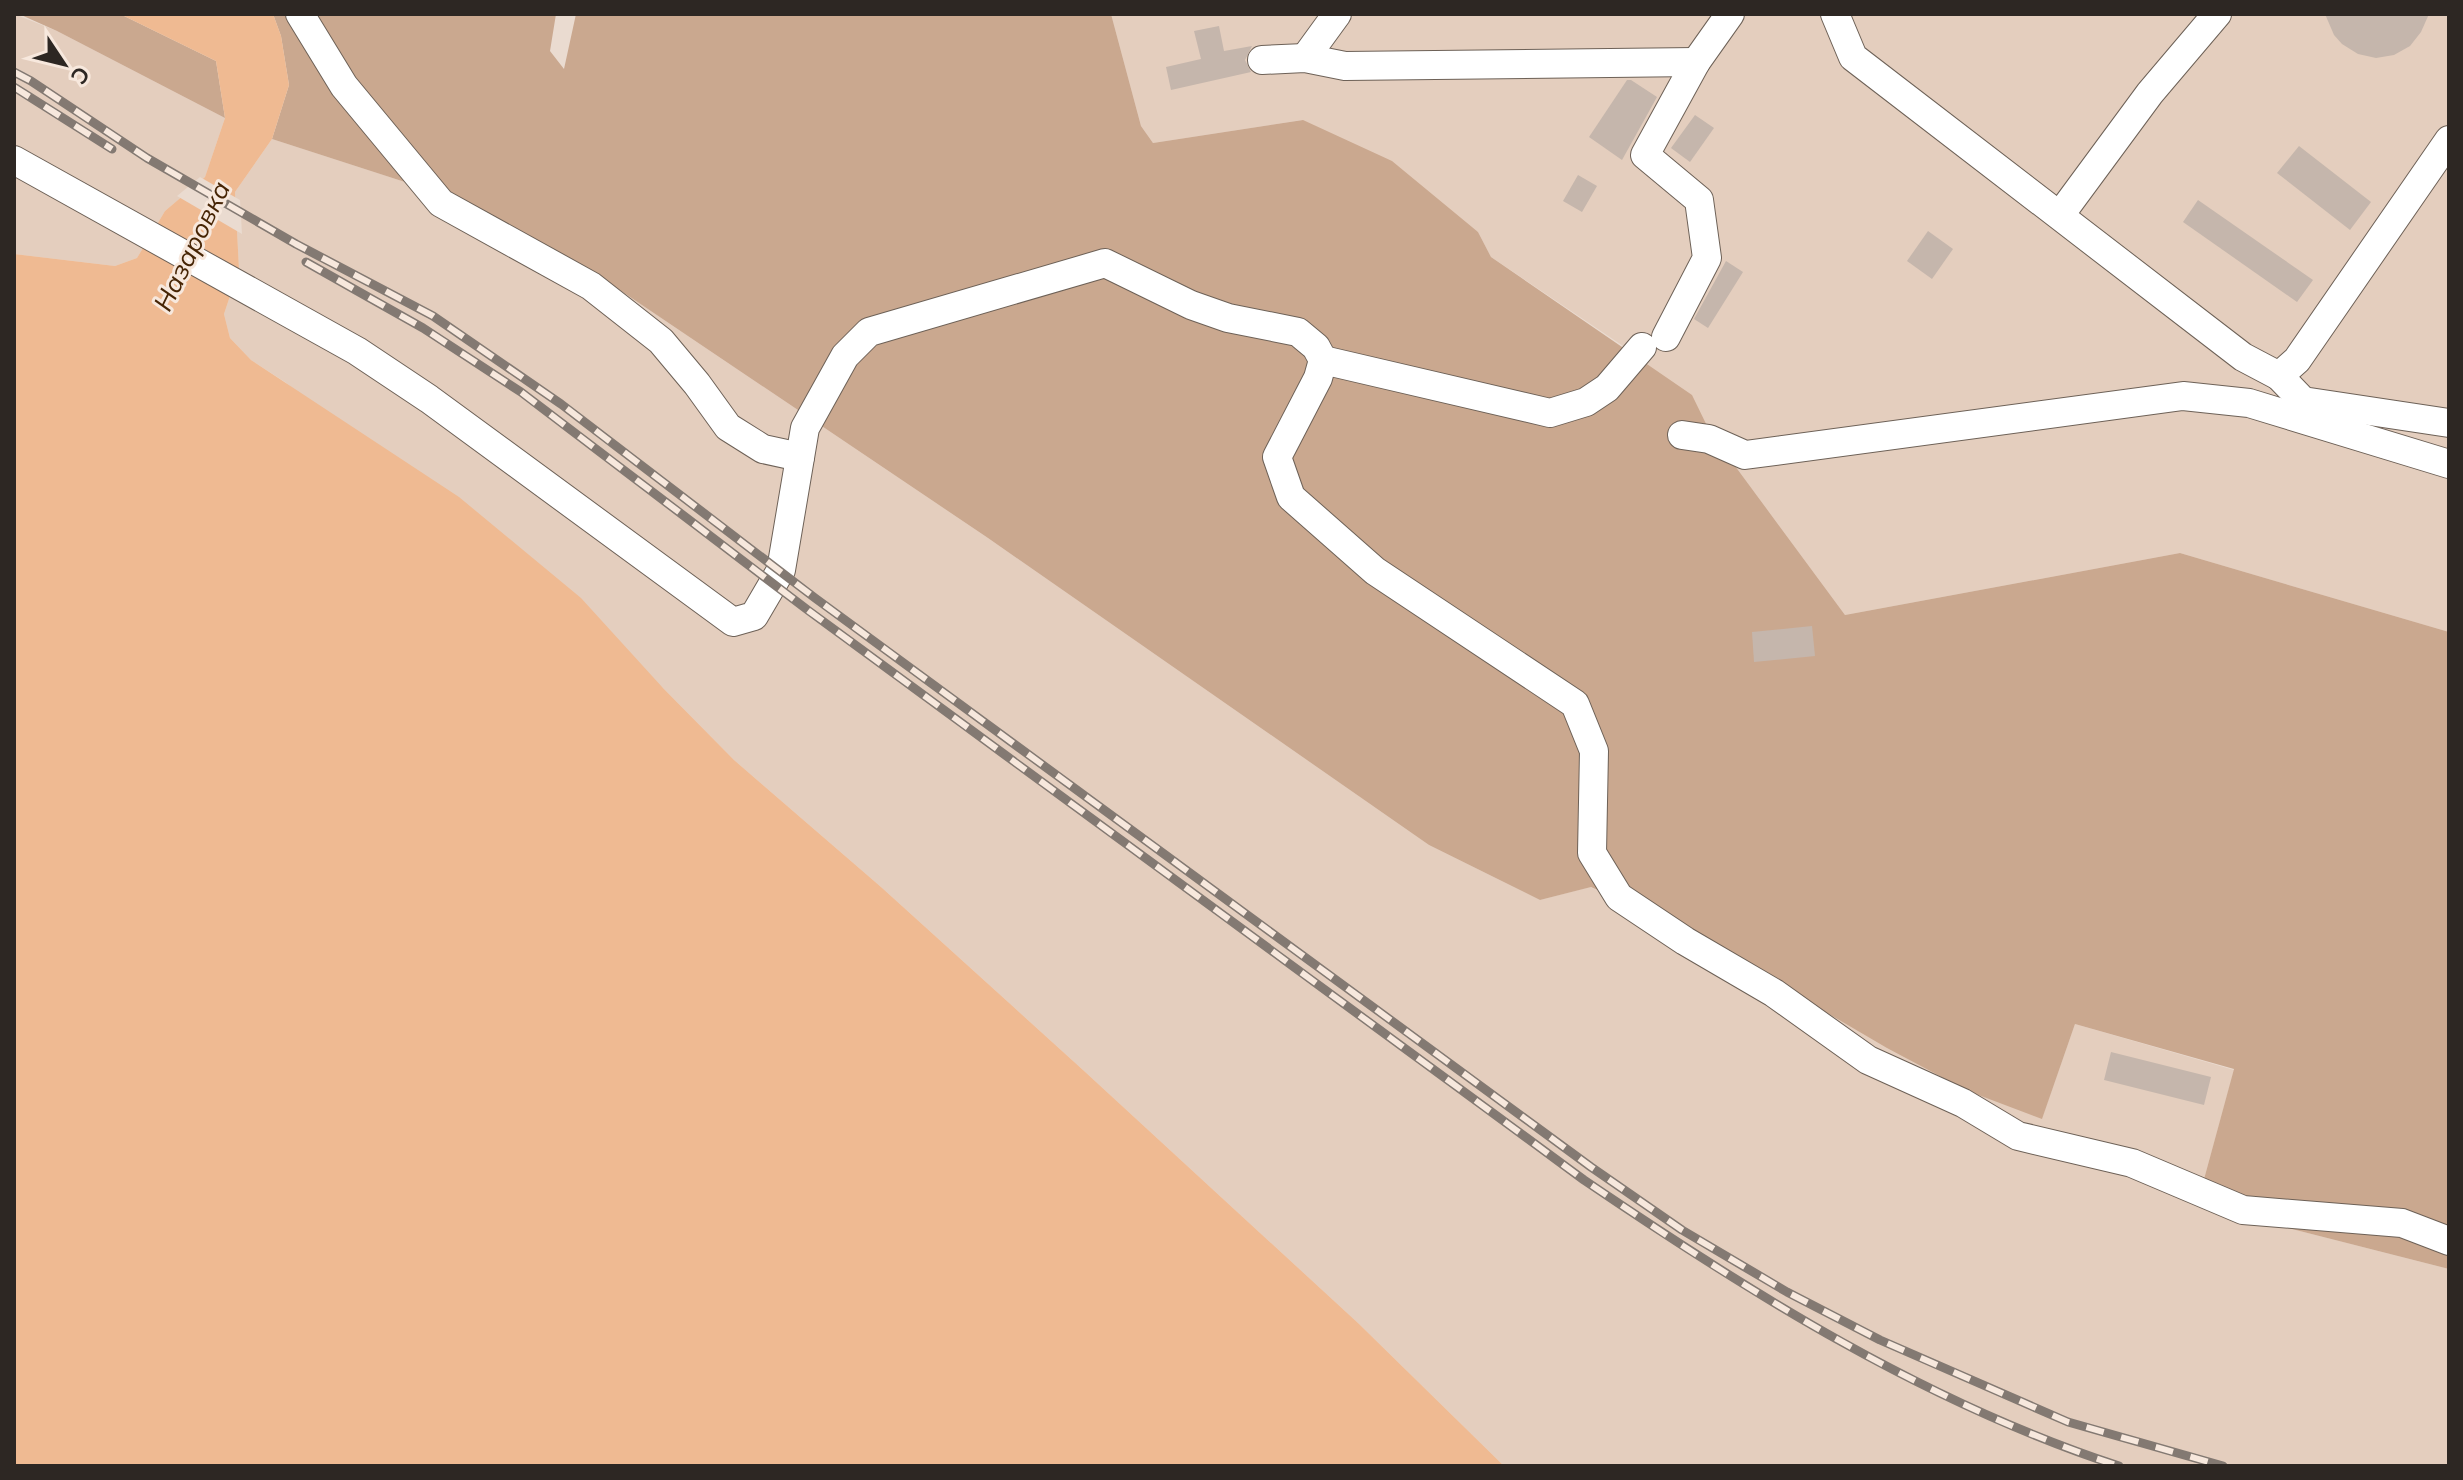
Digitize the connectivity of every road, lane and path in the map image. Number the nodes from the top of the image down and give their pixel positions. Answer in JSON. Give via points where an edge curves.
{"nodes":[{"id":1,"x":300,"y":14,"type":"edge"},
{"id":2,"x":1337,"y":14,"type":"edge"},
{"id":3,"x":1730,"y":14,"type":"edge"},
{"id":4,"x":1835,"y":14,"type":"edge"},
{"id":5,"x":2217,"y":14,"type":"edge"},
{"id":6,"x":1305,"y":58,"type":"junction"},
{"id":7,"x":1262,"y":60,"type":"dead end"},
{"id":8,"x":1696,"y":62,"type":"junction"},
{"id":9,"x":2449,"y":140,"type":"edge"},
{"id":10,"x":14,"y":160,"type":"edge"},
{"id":11,"x":2060,"y":215,"type":"junction"},
{"id":12,"x":1323,"y":360,"type":"junction"},
{"id":13,"x":2279,"y":376,"type":"junction"},
{"id":14,"x":2449,"y":423,"type":"edge"},
{"id":15,"x":1682,"y":435,"type":"dead end"},
{"id":16,"x":800,"y":457,"type":"junction"},
{"id":17,"x":2449,"y":464,"type":"edge"},
{"id":18,"x":2449,"y":1241,"type":"edge"}],
"edges":[{"from":1,"to":16,"type":"lane","via":[[344,86],[441,203],[591,286],[661,341],[728,427],[763,449]]},
{"from":2,"to":6,"type":"lane"},
{"from":3,"to":8,"type":"lane"},
{"from":4,"to":11,"type":"lane","via":[[1853,57]]},
{"from":5,"to":11,"type":"lane","via":[[2150,93]]},
{"from":6,"to":7,"type":"lane"},
{"from":6,"to":8,"type":"lane","via":[[1345,66]]},
{"from":8,"to":12,"type":"lane","via":[[1645,155],[1699,200],[1707,258],[1654,342],[1607,388],[1586,402],[1550,413]]},
{"from":9,"to":13,"type":"lane","via":[[2297,360]]},
{"from":10,"to":16,"type":"lane","via":[[357,351],[733,622],[754,616],[781,570]]},
{"from":11,"to":13,"type":"lane","via":[[2243,357]]},
{"from":12,"to":16,"type":"lane","via":[[1298,332],[1191,305],[1105,263],[869,332],[838,368],[805,428]]},
{"from":12,"to":18,"type":"lane","via":[[1277,457],[1291,497],[1375,571],[1575,704],[1594,751],[1592,853],[1619,897],[1774,993],[1868,1060],[1963,1103],[2018,1136],[2132,1163],[2243,1210],[2402,1223]]},
{"from":13,"to":14,"type":"lane","via":[[2303,401]]},
{"from":15,"to":17,"type":"lane","via":[[1709,439],[1745,455],[2183,396],[2249,403]]}]}
